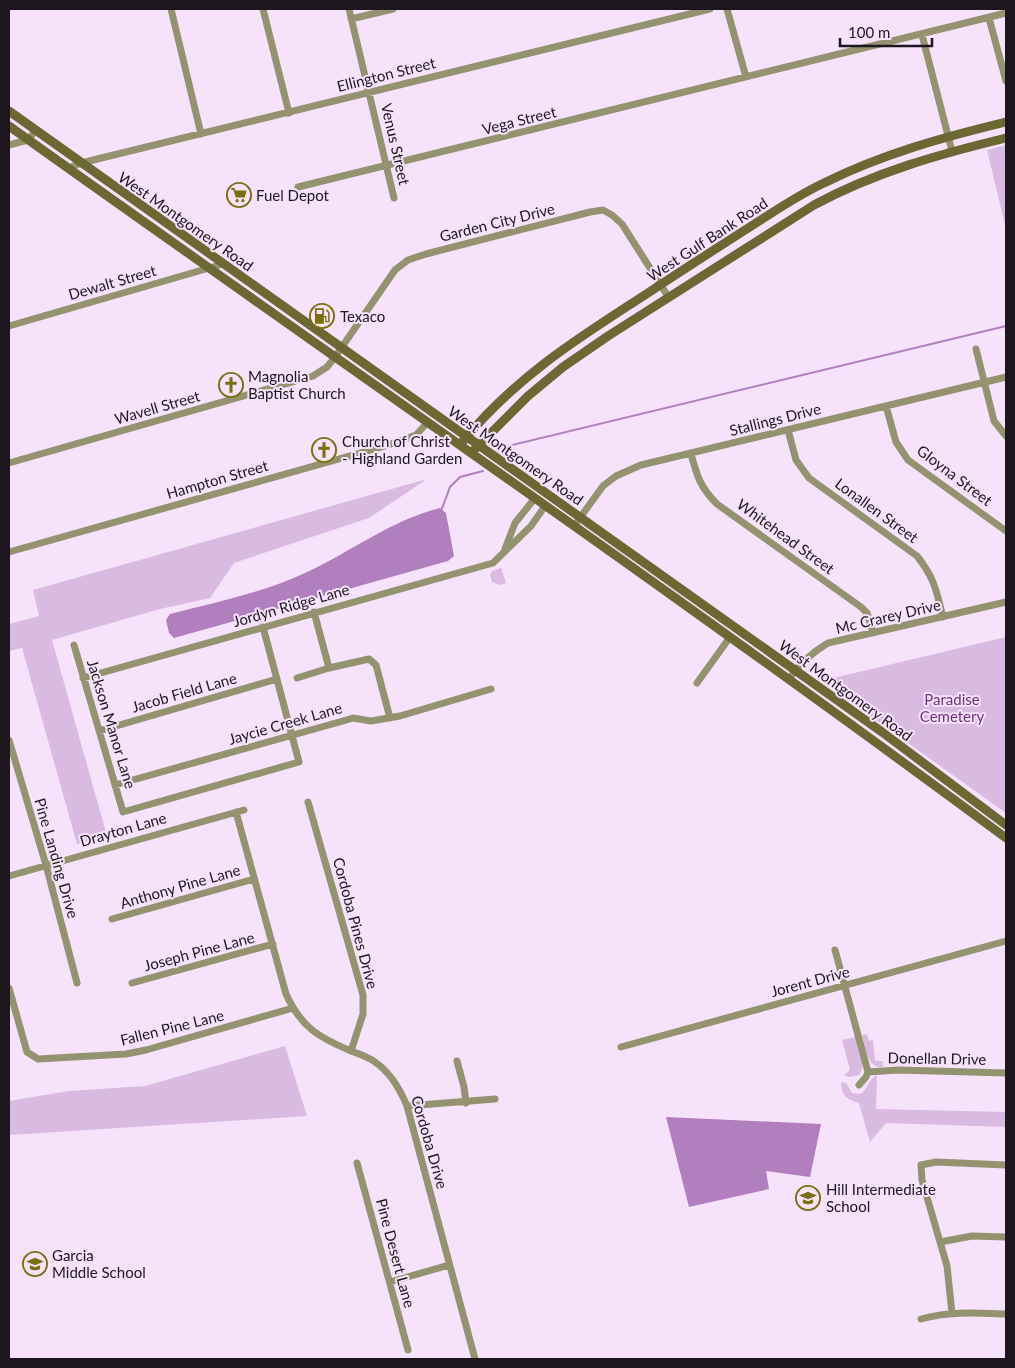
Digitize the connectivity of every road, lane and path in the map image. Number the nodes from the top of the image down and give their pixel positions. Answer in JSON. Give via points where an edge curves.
{"nodes":[{"id":1,"x":171,"y":9,"type":"edge"},
{"id":2,"x":263,"y":9,"type":"edge"},
{"id":3,"x":349,"y":9,"type":"edge"},
{"id":4,"x":393,"y":9,"type":"edge"},
{"id":5,"x":710,"y":9,"type":"edge"},
{"id":6,"x":727,"y":9,"type":"edge"},
{"id":7,"x":1006,"y":13,"type":"edge"},
{"id":8,"x":989,"y":18,"type":"junction"},
{"id":9,"x":352,"y":19,"type":"junction"},
{"id":10,"x":922,"y":35,"type":"junction"},
{"id":11,"x":746,"y":77,"type":"junction"},
{"id":12,"x":1006,"y":81,"type":"edge"},
{"id":13,"x":370,"y":92,"type":"junction"},
{"id":14,"x":9,"y":111,"type":"edge"},
{"id":15,"x":289,"y":113,"type":"junction"},
{"id":16,"x":1006,"y":122,"type":"edge"},
{"id":17,"x":9,"y":126,"type":"edge"},
{"id":18,"x":36,"y":130,"type":"junction"},
{"id":19,"x":201,"y":134,"type":"junction"},
{"id":20,"x":948,"y":136,"type":"junction"},
{"id":21,"x":1006,"y":138,"type":"edge"},
{"id":22,"x":28,"y":140,"type":"junction"},
{"id":23,"x":9,"y":145,"type":"edge"},
{"id":24,"x":952,"y":151,"type":"junction"},
{"id":25,"x":81,"y":163,"type":"junction"},
{"id":26,"x":387,"y":167,"type":"junction"},
{"id":27,"x":69,"y":168,"type":"junction"},
{"id":28,"x":843,"y":174,"type":"junction"},
{"id":29,"x":849,"y":187,"type":"junction"},
{"id":30,"x":298,"y":188,"type":"dead end"},
{"id":31,"x":394,"y":198,"type":"dead end"},
{"id":32,"x":748,"y":228,"type":"junction"},
{"id":33,"x":757,"y":242,"type":"junction"},
{"id":34,"x":223,"y":264,"type":"junction"},
{"id":35,"x":210,"y":268,"type":"junction"},
{"id":36,"x":660,"y":284,"type":"junction"},
{"id":37,"x":669,"y":298,"type":"junction"},
{"id":38,"x":9,"y":326,"type":"edge"},
{"id":39,"x":341,"y":348,"type":"junction"},
{"id":40,"x":976,"y":349,"type":"dead end"},
{"id":41,"x":554,"y":354,"type":"junction"},
{"id":42,"x":335,"y":357,"type":"junction"},
{"id":43,"x":564,"y":367,"type":"junction"},
{"id":44,"x":1006,"y":377,"type":"edge"},
{"id":45,"x":983,"y":382,"type":"junction"},
{"id":46,"x":886,"y":406,"type":"junction"},
{"id":47,"x":428,"y":422,"type":"junction"},
{"id":48,"x":788,"y":430,"type":"junction"},
{"id":49,"x":1006,"y":436,"type":"edge"},
{"id":50,"x":466,"y":437,"type":"junction"},
{"id":51,"x":460,"y":445,"type":"junction"},
{"id":52,"x":478,"y":445,"type":"junction"},
{"id":53,"x":472,"y":453,"type":"junction"},
{"id":54,"x":691,"y":454,"type":"junction"},
{"id":55,"x":9,"y":463,"type":"edge"},
{"id":56,"x":535,"y":498,"type":"junction"},
{"id":57,"x":545,"y":506,"type":"junction"},
{"id":58,"x":580,"y":518,"type":"junction"},
{"id":59,"x":574,"y":526,"type":"junction"},
{"id":60,"x":1006,"y":531,"type":"edge"},
{"id":61,"x":9,"y":552,"type":"edge"},
{"id":62,"x":503,"y":553,"type":"junction"},
{"id":63,"x":1006,"y":602,"type":"edge"},
{"id":64,"x":314,"y":612,"type":"junction"},
{"id":65,"x":943,"y":617,"type":"junction"},
{"id":66,"x":263,"y":627,"type":"junction"},
{"id":67,"x":873,"y":633,"type":"junction"},
{"id":68,"x":730,"y":637,"type":"junction"},
{"id":69,"x":74,"y":645,"type":"dead end"},
{"id":70,"x":329,"y":668,"type":"junction"},
{"id":71,"x":795,"y":670,"type":"junction"},
{"id":72,"x":83,"y":678,"type":"junction"},
{"id":73,"x":297,"y":678,"type":"dead end"},
{"id":74,"x":277,"y":679,"type":"junction"},
{"id":75,"x":789,"y":679,"type":"junction"},
{"id":76,"x":697,"y":683,"type":"dead end"},
{"id":77,"x":491,"y":689,"type":"dead end"},
{"id":78,"x":390,"y":718,"type":"junction"},
{"id":79,"x":99,"y":731,"type":"junction"},
{"id":80,"x":292,"y":736,"type":"junction"},
{"id":81,"x":9,"y":740,"type":"edge"},
{"id":82,"x":115,"y":785,"type":"junction"},
{"id":83,"x":308,"y":802,"type":"dead end"},
{"id":84,"x":244,"y":810,"type":"dead end"},
{"id":85,"x":236,"y":812,"type":"junction"},
{"id":86,"x":1006,"y":825,"type":"edge"},
{"id":87,"x":1006,"y":838,"type":"edge"},
{"id":88,"x":46,"y":865,"type":"junction"},
{"id":89,"x":9,"y":876,"type":"edge"},
{"id":90,"x":254,"y":879,"type":"junction"},
{"id":91,"x":112,"y":919,"type":"dead end"},
{"id":92,"x":1006,"y":941,"type":"edge"},
{"id":93,"x":273,"y":944,"type":"junction"},
{"id":94,"x":835,"y":950,"type":"dead end"},
{"id":95,"x":77,"y":983,"type":"dead end"},
{"id":96,"x":132,"y":983,"type":"dead end"},
{"id":97,"x":845,"y":986,"type":"junction"},
{"id":98,"x":9,"y":988,"type":"edge"},
{"id":99,"x":293,"y":1008,"type":"junction"},
{"id":100,"x":620,"y":1047,"type":"dead end"},
{"id":101,"x":351,"y":1051,"type":"junction"},
{"id":102,"x":457,"y":1061,"type":"dead end"},
{"id":103,"x":868,"y":1072,"type":"junction"},
{"id":104,"x":1006,"y":1073,"type":"edge"},
{"id":105,"x":859,"y":1085,"type":"dead end"},
{"id":106,"x":495,"y":1099,"type":"dead end"},
{"id":107,"x":466,"y":1102,"type":"junction"},
{"id":108,"x":407,"y":1106,"type":"junction"},
{"id":109,"x":357,"y":1162,"type":"dead end"},
{"id":110,"x":1006,"y":1164,"type":"edge"},
{"id":111,"x":1006,"y":1237,"type":"edge"},
{"id":112,"x":940,"y":1242,"type":"junction"},
{"id":113,"x":449,"y":1265,"type":"junction"},
{"id":114,"x":390,"y":1282,"type":"junction"},
{"id":115,"x":952,"y":1312,"type":"junction"},
{"id":116,"x":1006,"y":1314,"type":"edge"},
{"id":117,"x":921,"y":1319,"type":"dead end"},
{"id":118,"x":408,"y":1350,"type":"dead end"},
{"id":119,"x":475,"y":1359,"type":"edge"}],
"edges":[{"from":1,"to":19,"type":"street"},
{"from":2,"to":15,"type":"street"},
{"from":3,"to":9,"type":"street","name":"Venus Street"},
{"from":4,"to":9,"type":"street"},
{"from":5,"to":13,"type":"street","name":"Ellington Street"},
{"from":6,"to":11,"type":"street"},
{"from":7,"to":8,"type":"street","name":"Vega Street"},
{"from":8,"to":10,"type":"street","name":"Vega Street"},
{"from":8,"to":12,"type":"street"},
{"from":9,"to":13,"type":"street","name":"Venus Street"},
{"from":10,"to":11,"type":"street","name":"Vega Street"},
{"from":10,"to":20,"type":"street"},
{"from":11,"to":26,"type":"street","name":"Vega Street"},
{"from":13,"to":15,"type":"street","name":"Ellington Street"},
{"from":13,"to":26,"type":"street","name":"Venus Street"},
{"from":14,"to":18,"type":"main road","name":"West Montgomery Road"},
{"from":15,"to":19,"type":"street","name":"Ellington Street"},
{"from":16,"to":20,"type":"main road","name":"West Gulf Bank Road"},
{"from":17,"to":22,"type":"main road","name":"West Montgomery Road"},
{"from":18,"to":22,"type":"street"},
{"from":18,"to":25,"type":"main road","name":"West Montgomery Road"},
{"from":19,"to":25,"type":"street","name":"Ellington Street"},
{"from":20,"to":24,"type":"street"},
{"from":20,"to":28,"type":"main road","name":"West Gulf Bank Road","via":[[896,152]]},
{"from":21,"to":24,"type":"main road","name":"West Gulf Bank Road"},
{"from":22,"to":23,"type":"street"},
{"from":22,"to":27,"type":"main road","name":"West Montgomery Road"},
{"from":24,"to":29,"type":"main road","name":"West Gulf Bank Road"},
{"from":25,"to":27,"type":"street","name":"Ellington Street"},
{"from":25,"to":34,"type":"main road","name":"West Montgomery Road"},
{"from":26,"to":30,"type":"street","name":"Vega Street"},
{"from":26,"to":31,"type":"street","name":"Venus Street"},
{"from":27,"to":35,"type":"main road","name":"West Montgomery Road"},
{"from":28,"to":29,"type":"main road"},
{"from":28,"to":32,"type":"main road","name":"West Gulf Bank Road"},
{"from":29,"to":33,"type":"main road","name":"West Gulf Bank Road","via":[[814,205]]},
{"from":32,"to":33,"type":"main road"},
{"from":32,"to":36,"type":"main road","name":"West Gulf Bank Road"},
{"from":33,"to":37,"type":"main road","name":"West Gulf Bank Road"},
{"from":34,"to":35,"type":"street","name":"Dewalt Street"},
{"from":34,"to":39,"type":"main road","name":"West Montgomery Road"},
{"from":35,"to":38,"type":"street","name":"Dewalt Street"},
{"from":35,"to":42,"type":"main road","name":"West Montgomery Road"},
{"from":36,"to":37,"type":"street","name":"Garden City Drive"},
{"from":36,"to":39,"type":"street","name":"Garden City Drive","via":[[622,224],[603,210],[590,212],[408,260],[395,270]]},
{"from":36,"to":41,"type":"main road","name":"West Gulf Bank Road"},
{"from":37,"to":43,"type":"main road","name":"West Gulf Bank Road"},
{"from":39,"to":42,"type":"street","name":"Garden City Drive"},
{"from":39,"to":50,"type":"main road","name":"West Montgomery Road"},
{"from":40,"to":45,"type":"street"},
{"from":41,"to":43,"type":"main road"},
{"from":41,"to":50,"type":"main road","name":"West Gulf Bank Road","via":[[515,386]]},
{"from":42,"to":47,"type":"main road","name":"West Montgomery Road"},
{"from":42,"to":55,"type":"street","name":"Wavell Street","via":[[327,367],[312,376]]},
{"from":43,"to":52,"type":"main road","name":"West Gulf Bank Road","via":[[528,396]]},
{"from":44,"to":45,"type":"street","name":"Stallings Drive"},
{"from":45,"to":46,"type":"street","name":"Stallings Drive"},
{"from":45,"to":49,"type":"street","via":[[994,421]]},
{"from":46,"to":48,"type":"street","name":"Stallings Drive"},
{"from":46,"to":60,"type":"street","name":"Gloyna Street","via":[[896,442],[908,460]]},
{"from":47,"to":51,"type":"main road","name":"West Montgomery Road"},
{"from":47,"to":61,"type":"street","name":"Hampton Street","via":[[416,435],[393,444]]},
{"from":48,"to":54,"type":"street","name":"Stallings Drive"},
{"from":48,"to":65,"type":"street","name":"Lonallen Street","via":[[796,460],[809,478],[917,556],[930,572]]},
{"from":50,"to":51,"type":"main road","name":"West Gulf Bank Road"},
{"from":50,"to":52,"type":"main road","name":"West Montgomery Road"},
{"from":51,"to":53,"type":"main road","name":"West Montgomery Road"},
{"from":52,"to":53,"type":"main road","name":"West Gulf Bank Road"},
{"from":52,"to":58,"type":"main road","name":"West Montgomery Road"},
{"from":53,"to":56,"type":"main road","name":"West Montgomery Road"},
{"from":54,"to":58,"type":"street","name":"Stallings Drive","via":[[640,465],[616,476],[603,486]]},
{"from":54,"to":67,"type":"street","name":"Whitehead Street","via":[[698,480],[717,504],[862,607]]},
{"from":56,"to":57,"type":"main road","name":"West Montgomery Road"},
{"from":56,"to":62,"type":"street","via":[[515,523]]},
{"from":57,"to":59,"type":"main road","name":"West Montgomery Road"},
{"from":57,"to":62,"type":"street","name":"Jordyn Ridge Lane"},
{"from":58,"to":59,"type":"street","name":"Stallings Drive"},
{"from":58,"to":71,"type":"main road","name":"West Montgomery Road"},
{"from":59,"to":68,"type":"main road","name":"West Montgomery Road"},
{"from":62,"to":64,"type":"street","name":"Jordyn Ridge Lane","via":[[493,563]]},
{"from":63,"to":65,"type":"street","name":"Mc Crarey Drive"},
{"from":64,"to":66,"type":"street","name":"Jordyn Ridge Lane"},
{"from":64,"to":70,"type":"street"},
{"from":65,"to":67,"type":"street","name":"Mc Crarey Drive"},
{"from":66,"to":72,"type":"street","name":"Jordyn Ridge Lane"},
{"from":66,"to":74,"type":"street"},
{"from":67,"to":71,"type":"street","name":"Mc Crarey Drive","via":[[828,643],[813,652]]},
{"from":68,"to":75,"type":"main road","name":"West Montgomery Road"},
{"from":68,"to":76,"type":"street"},
{"from":69,"to":72,"type":"street","name":"Jackson Manor Lane"},
{"from":70,"to":73,"type":"street"},
{"from":70,"to":78,"type":"street","via":[[372,660]]},
{"from":71,"to":75,"type":"street","name":"Mc Crarey Drive"},
{"from":71,"to":86,"type":"main road","name":"West Montgomery Road"},
{"from":72,"to":79,"type":"street","name":"Jackson Manor Lane"},
{"from":74,"to":79,"type":"street","name":"Jacob Field Lane"},
{"from":74,"to":80,"type":"street"},
{"from":75,"to":87,"type":"main road","name":"West Montgomery Road"},
{"from":77,"to":78,"type":"street","name":"Jaycie Creek Lane"},
{"from":78,"to":80,"type":"street","name":"Jaycie Creek Lane","via":[[371,721],[353,718]]},
{"from":79,"to":82,"type":"street","name":"Jackson Manor Lane"},
{"from":80,"to":82,"type":"street","name":"Jaycie Creek Lane"},
{"from":80,"to":82,"type":"street","name":"Jackson Manor Lane","via":[[299,762],[124,812]]},
{"from":81,"to":88,"type":"street","name":"Pine Landing Drive"},
{"from":83,"to":101,"type":"street","name":"Cordoba Pines Drive","via":[[363,995],[363,1014]]},
{"from":84,"to":85,"type":"street","name":"Drayton Lane"},
{"from":85,"to":88,"type":"street","name":"Drayton Lane"},
{"from":85,"to":90,"type":"street","name":"Cordoba Drive"},
{"from":88,"to":89,"type":"street","name":"Drayton Lane"},
{"from":88,"to":95,"type":"street","name":"Pine Landing Drive"},
{"from":90,"to":91,"type":"street","name":"Anthony Pine Lane"},
{"from":90,"to":93,"type":"street","name":"Cordoba Drive"},
{"from":92,"to":97,"type":"street","name":"Jorent Drive"},
{"from":93,"to":96,"type":"street","name":"Joseph Pine Lane"},
{"from":93,"to":99,"type":"street","name":"Cordoba Drive","via":[[286,994]]},
{"from":94,"to":97,"type":"street"},
{"from":97,"to":100,"type":"street","name":"Jorent Drive"},
{"from":97,"to":103,"type":"street"},
{"from":98,"to":99,"type":"street","name":"Fallen Pine Lane","via":[[27,1052],[38,1059],[126,1054]]},
{"from":99,"to":101,"type":"street","name":"Cordoba Drive","via":[[313,1033]]},
{"from":101,"to":108,"type":"street","name":"Cordoba Drive","via":[[375,1062],[385,1071],[395,1082]]},
{"from":102,"to":107,"type":"street"},
{"from":103,"to":104,"type":"street","name":"Donellan Drive"},
{"from":103,"to":105,"type":"street"},
{"from":106,"to":107,"type":"street"},
{"from":107,"to":108,"type":"street"},
{"from":108,"to":113,"type":"street","name":"Cordoba Drive"},
{"from":109,"to":114,"type":"street","name":"Pine Desert Lane"},
{"from":110,"to":112,"type":"street","via":[[936,1162],[922,1165],[922,1180]]},
{"from":111,"to":112,"type":"street","via":[[972,1236]]},
{"from":112,"to":115,"type":"street"},
{"from":113,"to":114,"type":"street"},
{"from":113,"to":119,"type":"street","name":"Cordoba Drive"},
{"from":114,"to":118,"type":"street","name":"Pine Desert Lane"},
{"from":115,"to":116,"type":"street"},
{"from":115,"to":117,"type":"street"}]}
